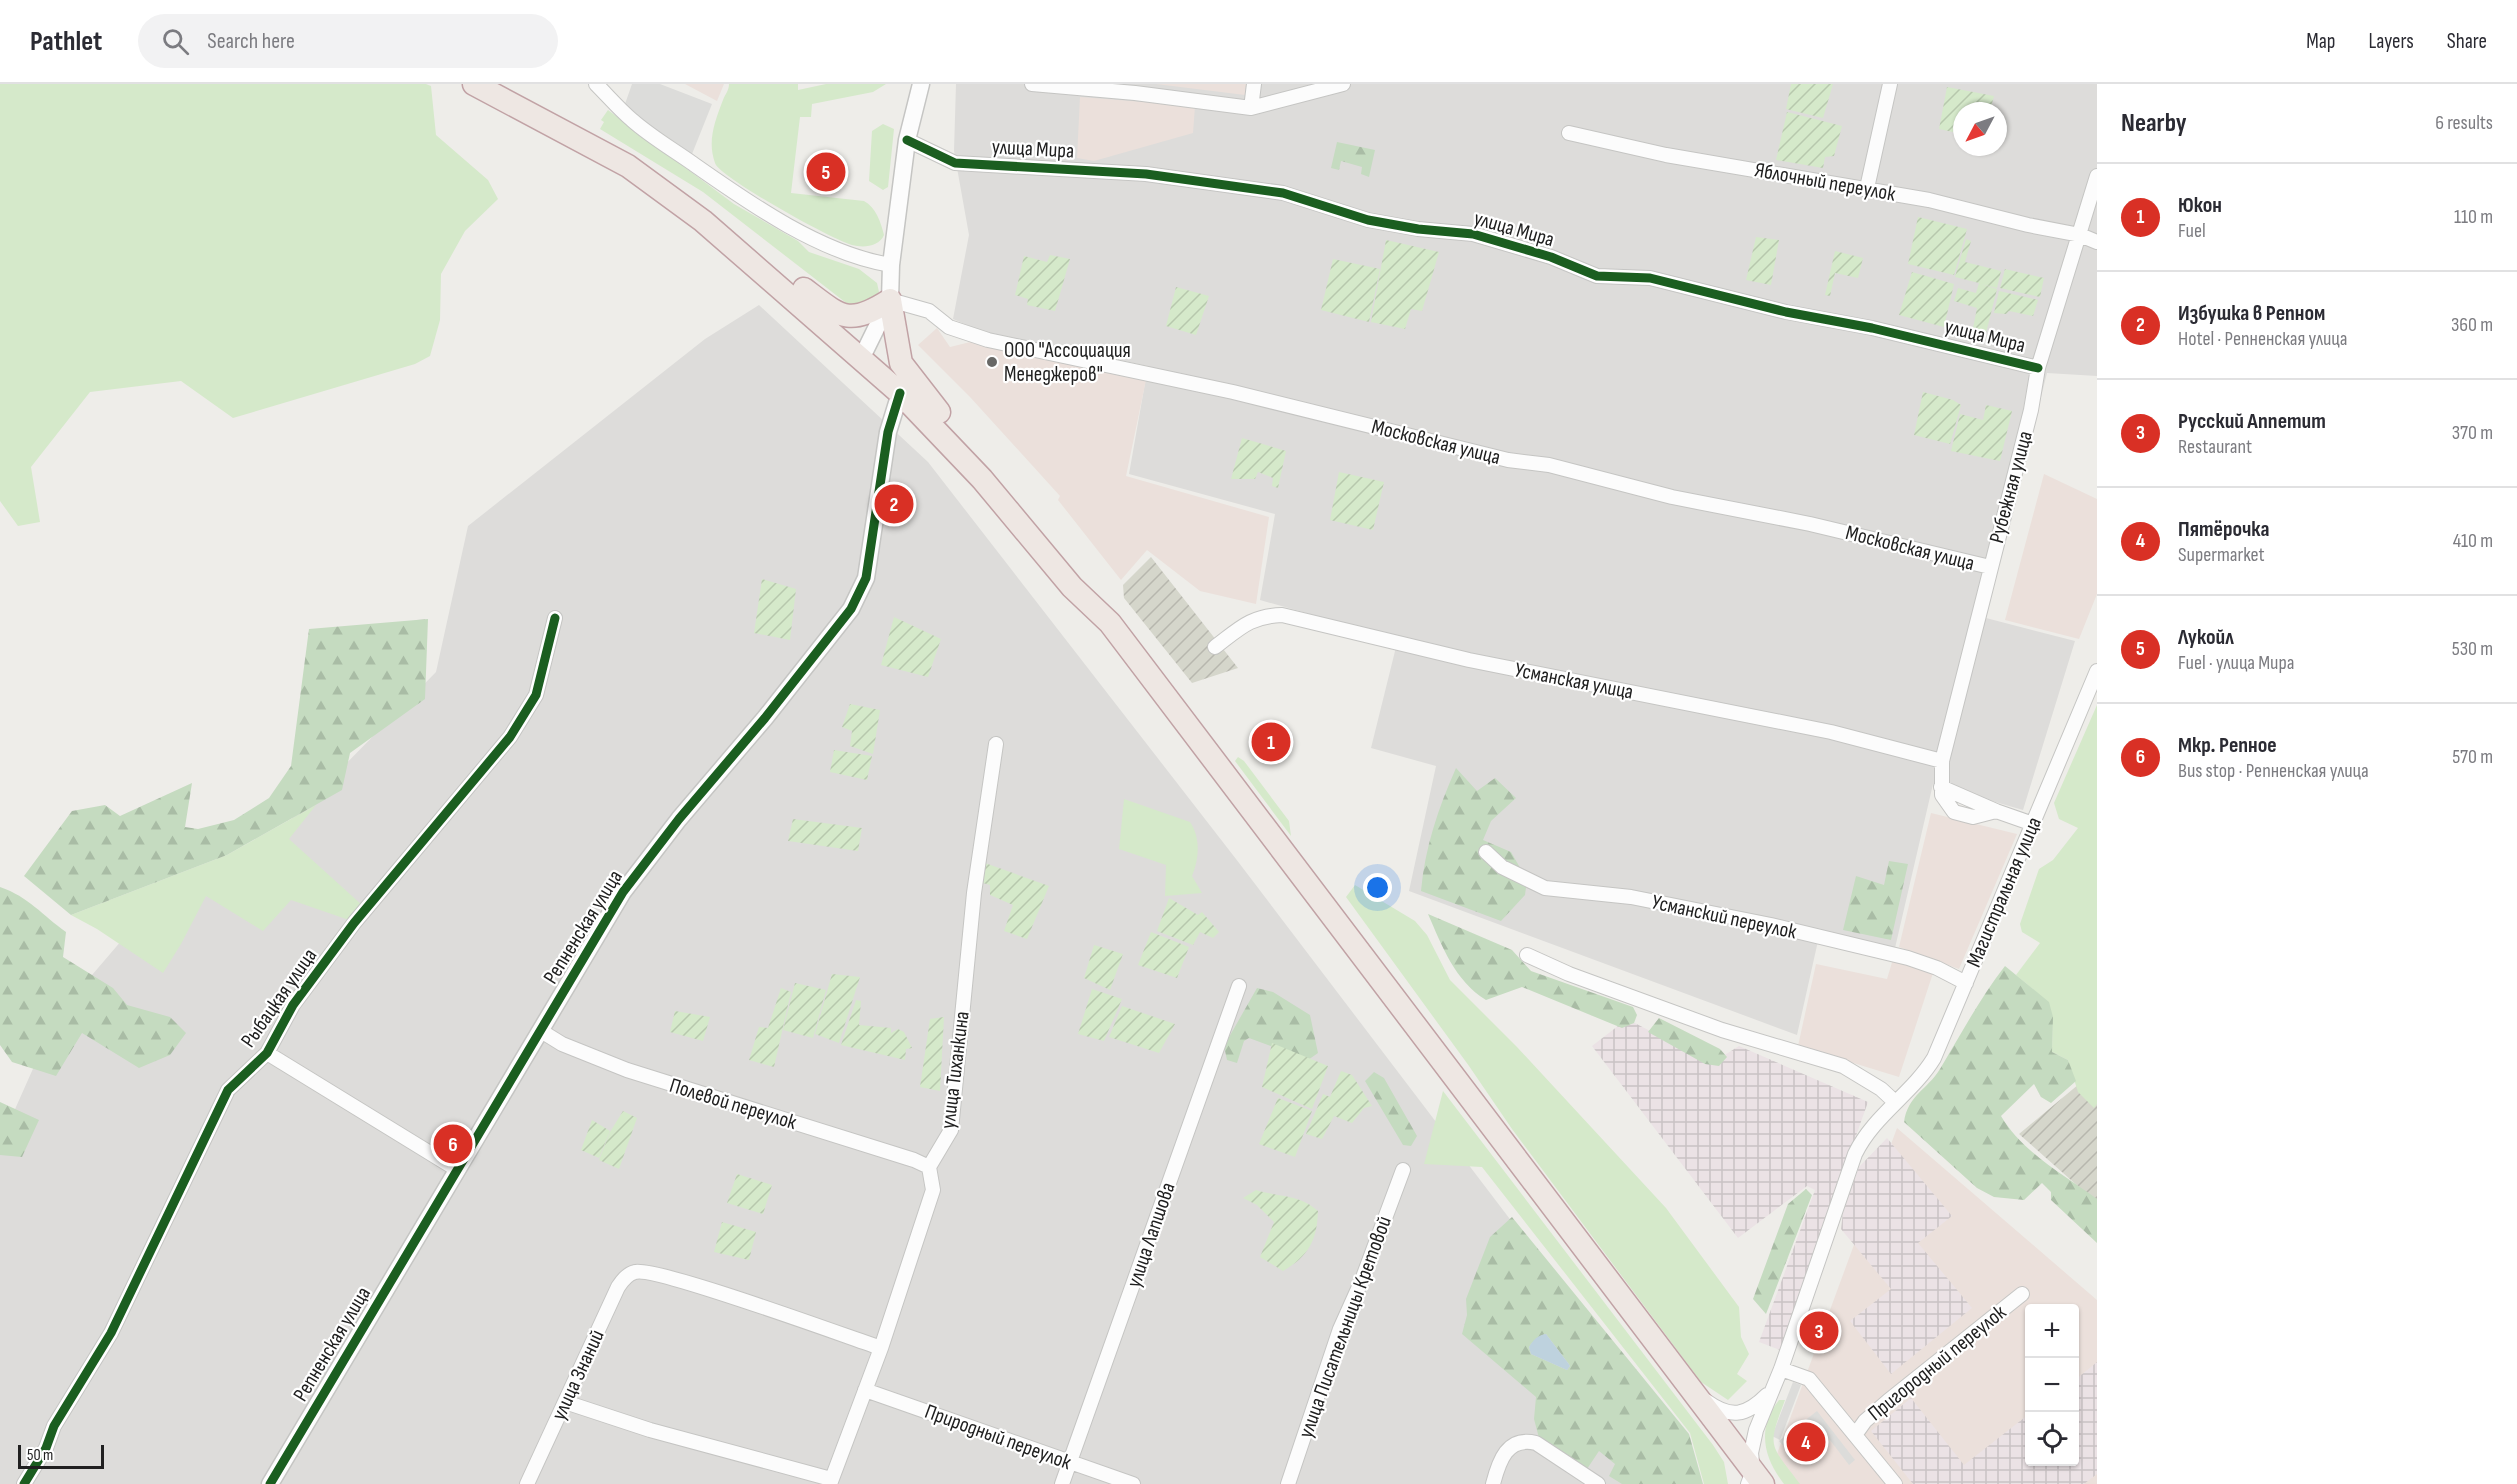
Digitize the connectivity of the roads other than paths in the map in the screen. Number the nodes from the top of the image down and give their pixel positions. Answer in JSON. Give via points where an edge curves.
{"nodes":[{"id":1,"x":474,"y":84,"type":"edge"},
{"id":2,"x":596,"y":84,"type":"edge"},
{"id":3,"x":921,"y":84,"type":"edge"},
{"id":4,"x":1032,"y":84,"type":"edge"},
{"id":5,"x":1254,"y":84,"type":"edge"},
{"id":6,"x":1343,"y":84,"type":"edge"},
{"id":7,"x":1890,"y":84,"type":"edge"},
{"id":8,"x":1136,"y":88,"type":"edge"},
{"id":9,"x":1251,"y":108,"type":"junction"},
{"id":10,"x":1569,"y":133,"type":"dead end"},
{"id":11,"x":907,"y":140,"type":"junction"},
{"id":12,"x":2097,"y":176,"type":"edge"},
{"id":13,"x":1868,"y":188,"type":"junction"},
{"id":14,"x":703,"y":221,"type":"junction"},
{"id":15,"x":2080,"y":235,"type":"junction"},
{"id":16,"x":2097,"y":242,"type":"edge"},
{"id":17,"x":891,"y":265,"type":"junction"},
{"id":18,"x":890,"y":300,"type":"junction"},
{"id":19,"x":862,"y":357,"type":"junction"},
{"id":20,"x":2038,"y":368,"type":"junction"},
{"id":21,"x":900,"y":393,"type":"junction"},
{"id":22,"x":1990,"y":567,"type":"junction"},
{"id":23,"x":555,"y":618,"type":"dead end"},
{"id":24,"x":1110,"y":624,"type":"junction"},
{"id":25,"x":1215,"y":647,"type":"dead end"},
{"id":26,"x":2097,"y":671,"type":"edge"},
{"id":27,"x":996,"y":744,"type":"dead end"},
{"id":28,"x":1942,"y":761,"type":"junction"},
{"id":29,"x":1941,"y":787,"type":"junction"},
{"id":30,"x":1996,"y":811,"type":"junction"},
{"id":31,"x":2033,"y":824,"type":"junction"},
{"id":32,"x":1486,"y":852,"type":"dead end"},
{"id":33,"x":1527,"y":955,"type":"dead end"},
{"id":34,"x":1966,"y":983,"type":"junction"},
{"id":35,"x":1239,"y":986,"type":"dead end"},
{"id":36,"x":541,"y":1030,"type":"junction"},
{"id":37,"x":267,"y":1053,"type":"junction"},
{"id":38,"x":1895,"y":1102,"type":"junction"},
{"id":39,"x":929,"y":1167,"type":"junction"},
{"id":40,"x":456,"y":1168,"type":"junction"},
{"id":41,"x":1403,"y":1170,"type":"dead end"},
{"id":42,"x":2022,"y":1294,"type":"dead end"},
{"id":43,"x":881,"y":1348,"type":"junction"},
{"id":44,"x":1781,"y":1369,"type":"junction"},
{"id":45,"x":1686,"y":1384,"type":"junction"},
{"id":46,"x":1773,"y":1389,"type":"junction"},
{"id":47,"x":865,"y":1390,"type":"junction"},
{"id":48,"x":565,"y":1402,"type":"junction"},
{"id":49,"x":1855,"y":1435,"type":"junction"},
{"id":50,"x":1070,"y":1463,"type":"junction"},
{"id":51,"x":1755,"y":1480,"type":"edge"},
{"id":52,"x":830,"y":1481,"type":"edge"},
{"id":53,"x":24,"y":1484,"type":"edge"},
{"id":54,"x":270,"y":1484,"type":"edge"},
{"id":55,"x":527,"y":1484,"type":"edge"},
{"id":56,"x":1062,"y":1484,"type":"edge"},
{"id":57,"x":1132,"y":1484,"type":"edge"},
{"id":58,"x":1288,"y":1484,"type":"edge"},
{"id":59,"x":1493,"y":1484,"type":"edge"},
{"id":60,"x":1598,"y":1484,"type":"edge"},
{"id":61,"x":1895,"y":1484,"type":"edge"}],
"edges":[{"from":1,"to":14,"type":"highway","via":[[628,166]]},
{"from":2,"to":17,"type":"street","via":[[633,120],[729,189],[835,248],[870,262]]},
{"from":3,"to":11,"type":"street"},
{"from":4,"to":8,"type":"street"},
{"from":5,"to":9,"type":"street"},
{"from":6,"to":9,"type":"street"},
{"from":7,"to":13,"type":"street"},
{"from":8,"to":9,"type":"street"},
{"from":10,"to":13,"type":"street","name":"Яблочный переулок","via":[[1666,155]]},
{"from":11,"to":17,"type":"street"},
{"from":11,"to":20,"type":"street","name":"улица Мира","via":[[955,163],[1146,174],[1283,193],[1368,220],[1473,234],[1551,257],[1597,276],[1650,278]]},
{"from":12,"to":15,"type":"street","name":"Рубежная улица"},
{"from":13,"to":15,"type":"street","name":"Яблочный переулок"},
{"from":14,"to":18,"type":"highway","via":[[842,314],[859,317]]},
{"from":14,"to":19,"type":"highway"},
{"from":15,"to":16,"type":"street","name":"Яблочный переулок"},
{"from":15,"to":20,"type":"street","name":"Рубежная улица"},
{"from":17,"to":18,"type":"street"},
{"from":18,"to":19,"type":"street"},
{"from":18,"to":22,"type":"street","name":"Московская улица","via":[[929,311],[949,327],[988,340],[1233,392],[1508,460],[1549,465],[1672,497],[1810,524]]},
{"from":18,"to":24,"type":"highway","via":[[898,355],[905,371],[1065,553],[1098,597]]},
{"from":19,"to":21,"type":"highway"},
{"from":20,"to":22,"type":"street","name":"Рубежная улица","via":[[2031,410]]},
{"from":21,"to":24,"type":"highway","via":[[982,479],[1072,587]]},
{"from":21,"to":36,"type":"street","name":"Репненская улица","via":[[888,432],[866,578],[851,609],[623,892]]},
{"from":22,"to":28,"type":"street","name":"Рубежная улица"},
{"from":23,"to":37,"type":"street","name":"Рыбацкая улица","via":[[537,695],[510,737],[354,923],[293,1005]]},
{"from":24,"to":45,"type":"highway"},
{"from":25,"to":28,"type":"street","name":"Усманская улица","via":[[1262,616],[1282,615],[1469,660],[1832,732]]},
{"from":26,"to":31,"type":"street","name":"Магистральная улица"},
{"from":27,"to":39,"type":"street","name":"улица Тиханкина","via":[[974,894],[951,1130]]},
{"from":28,"to":29,"type":"street","name":"Рубежная улица"},
{"from":29,"to":30,"type":"street"},
{"from":29,"to":30,"type":"street","name":"Рубежная улица","via":[[1945,802],[1954,812],[1983,816]]},
{"from":30,"to":31,"type":"street"},
{"from":31,"to":34,"type":"street","name":"Магистральная улица"},
{"from":32,"to":34,"type":"street","name":"Усманский переулок","via":[[1502,867],[1545,888],[1631,897],[1771,925],[1908,958]]},
{"from":33,"to":38,"type":"street","via":[[1722,1030],[1843,1066]]},
{"from":34,"to":38,"type":"street","name":"Магистральная улица","via":[[1934,1058]]},
{"from":35,"to":50,"type":"street","name":"улица Лапшова"},
{"from":36,"to":39,"type":"street","name":"Полевой переулок","via":[[562,1044],[627,1070]]},
{"from":36,"to":40,"type":"street","name":"Репненская улица"},
{"from":37,"to":40,"type":"street"},
{"from":37,"to":53,"type":"street","name":"Рыбацкая улица","via":[[228,1090],[111,1333]]},
{"from":38,"to":44,"type":"street","name":"Магистральная улица","via":[[1872,1125],[1855,1154]]},
{"from":39,"to":43,"type":"street","via":[[933,1191]]},
{"from":40,"to":54,"type":"street","name":"Репненская улица"},
{"from":41,"to":58,"type":"street","name":"улица Писательницы Кретовой","via":[[1340,1329]]},
{"from":42,"to":49,"type":"street","name":"Пригородный переулок","via":[[1888,1401]]},
{"from":43,"to":47,"type":"street"},
{"from":43,"to":48,"type":"street","name":"улица Знаний","via":[[697,1287],[635,1271],[618,1287]]},
{"from":44,"to":46,"type":"street","name":"Магистральная улица"},
{"from":44,"to":49,"type":"street","via":[[1809,1379]]},
{"from":45,"to":46,"type":"street","via":[[1714,1407],[1737,1413],[1753,1408]]},
{"from":45,"to":51,"type":"highway"},
{"from":46,"to":51,"type":"street","name":"Магистральная улица","via":[[1752,1442]]},
{"from":47,"to":50,"type":"street","name":"Природный переулок"},
{"from":47,"to":52,"type":"street"},
{"from":48,"to":52,"type":"street"},
{"from":48,"to":55,"type":"street","name":"улица Знаний"},
{"from":49,"to":61,"type":"street"},
{"from":50,"to":56,"type":"street","name":"улица Лапшова"},
{"from":50,"to":57,"type":"street","name":"Природный переулок"},
{"from":59,"to":60,"type":"street","via":[[1499,1459],[1515,1443],[1526,1440]]}]}
